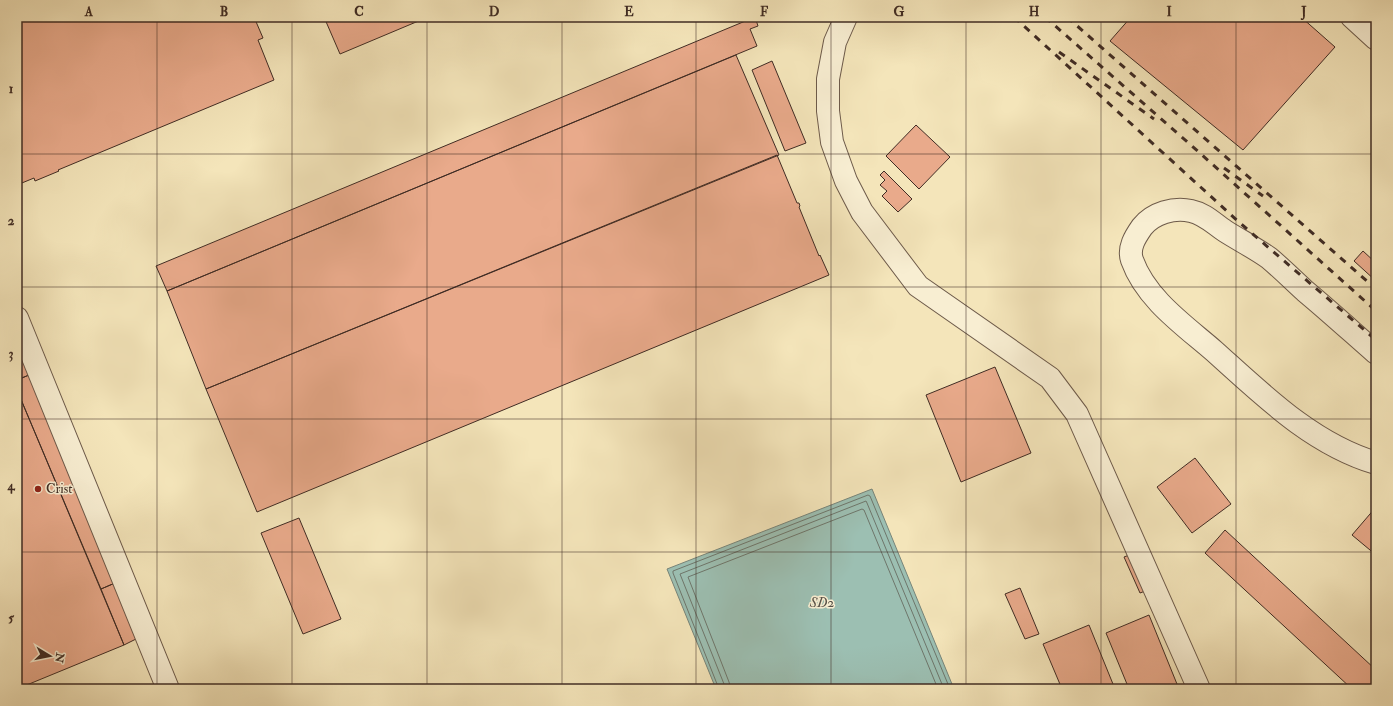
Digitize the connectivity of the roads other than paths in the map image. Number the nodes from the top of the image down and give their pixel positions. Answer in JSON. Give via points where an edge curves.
{"nodes":[{"id":1,"x":846,"y":17,"type":"edge"},
{"id":2,"x":1352,"y":17,"type":"edge"},
{"id":3,"x":1376,"y":39,"type":"edge"},
{"id":4,"x":17,"y":318,"type":"edge"},
{"id":5,"x":1376,"y":353,"type":"edge"},
{"id":6,"x":1376,"y":463,"type":"edge"},
{"id":7,"x":168,"y":689,"type":"edge"},
{"id":8,"x":1199,"y":689,"type":"edge"}],
"edges":[{"from":1,"to":8,"type":"lane","via":[[834,42],[828,79],[828,111],[832,142],[846,181],[862,212],[918,286],[1050,378],[1077,414]]},
{"from":2,"to":3,"type":"lane"},
{"from":4,"to":7,"type":"lane"},
{"from":5,"to":6,"type":"lane","via":[[1268,257],[1217,226],[1206,216],[1182,209],[1171,210],[1158,214],[1144,224],[1136,235],[1131,246],[1131,258],[1139,277],[1172,315],[1273,404],[1302,426],[1335,446]]}]}
